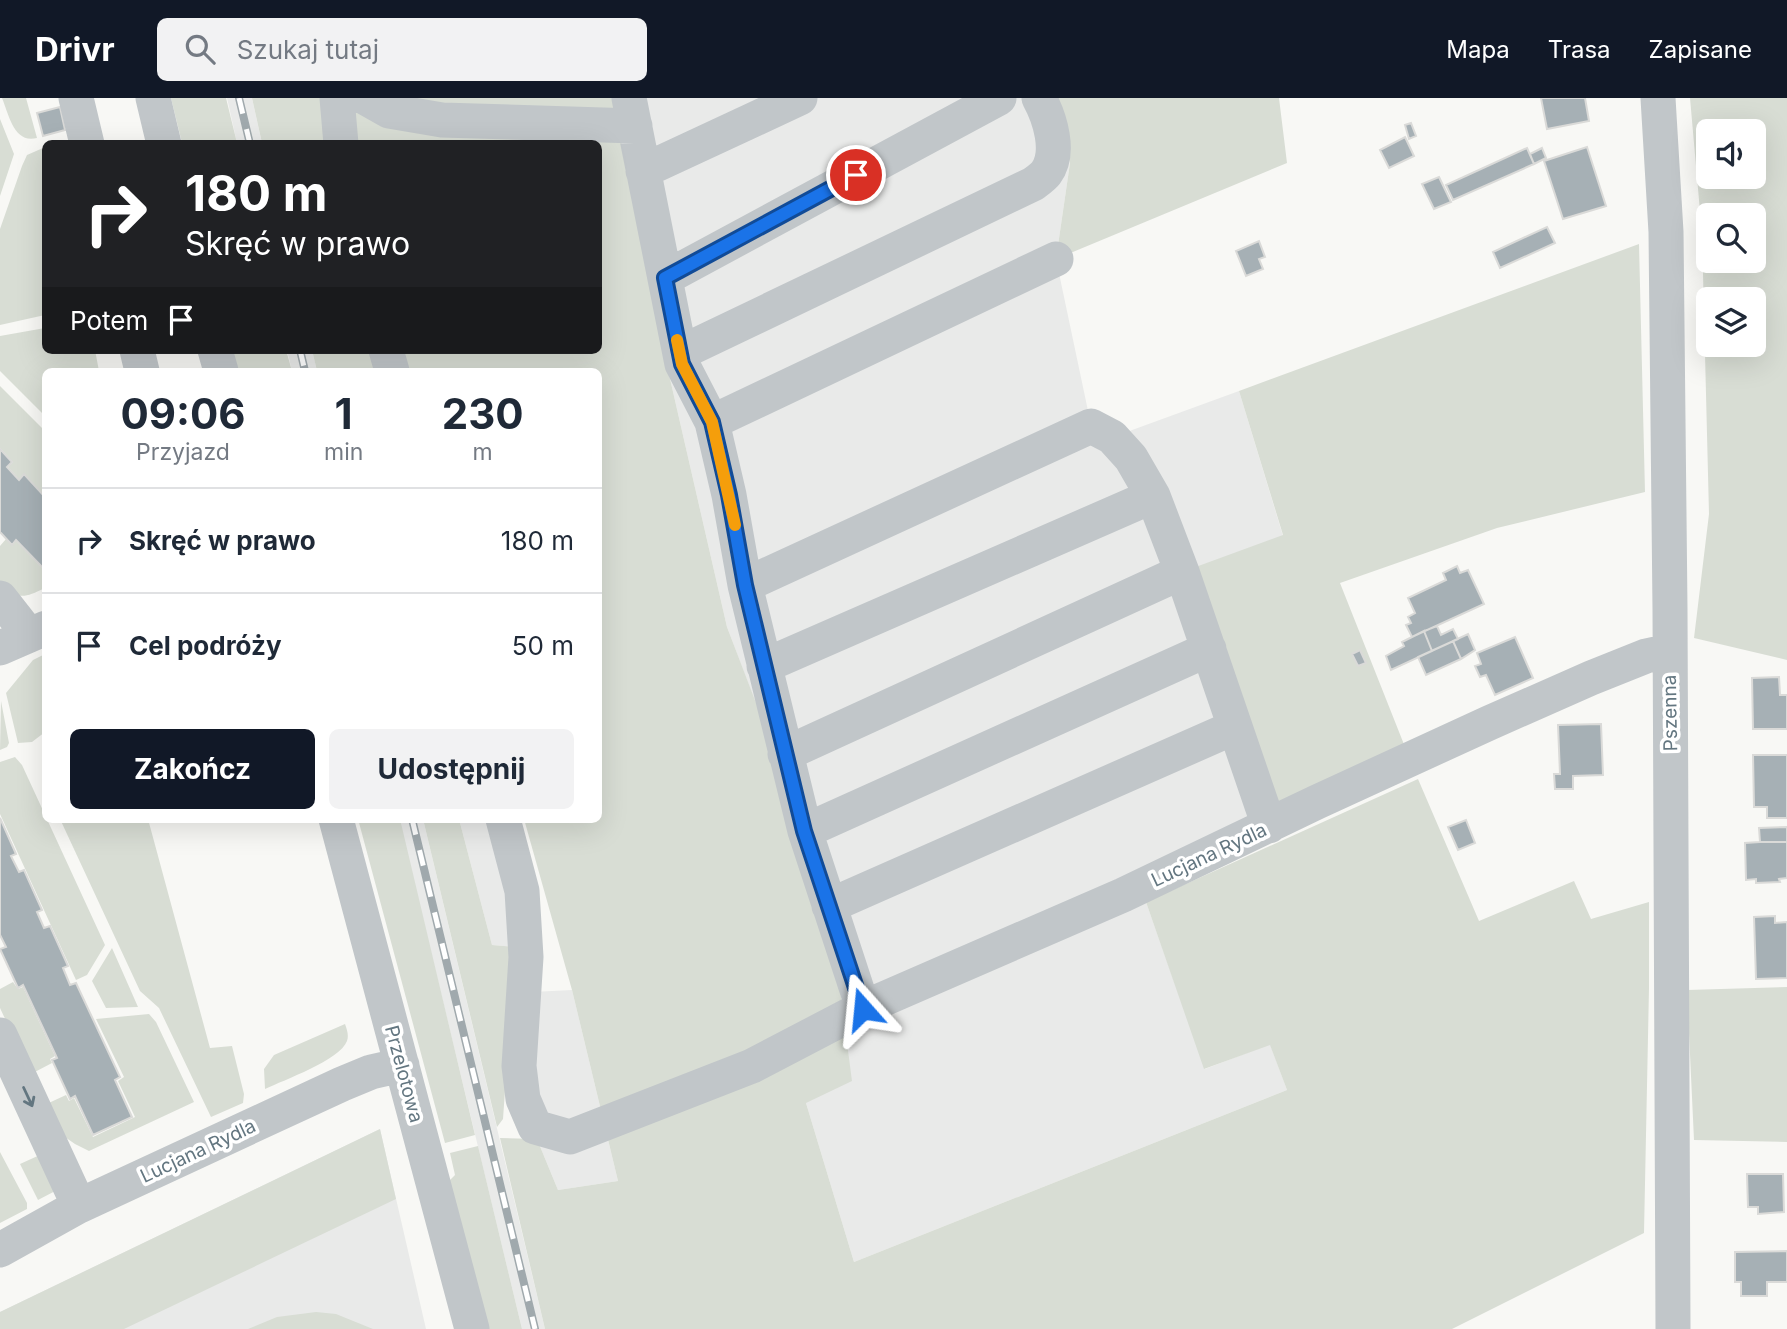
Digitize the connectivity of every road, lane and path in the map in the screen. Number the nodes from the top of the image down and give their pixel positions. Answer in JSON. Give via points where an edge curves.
{"nodes":[{"id":1,"x":76,"y":98,"type":"edge"},
{"id":2,"x":153,"y":98,"type":"edge"},
{"id":3,"x":337,"y":98,"type":"edge"},
{"id":4,"x":366,"y":98,"type":"edge"},
{"id":5,"x":800,"y":98,"type":"edge"},
{"id":6,"x":999,"y":98,"type":"edge"},
{"id":7,"x":1040,"y":98,"type":"edge"},
{"id":8,"x":1658,"y":98,"type":"edge"},
{"id":9,"x":632,"y":112,"type":"edge"},
{"id":10,"x":86,"y":140,"type":"edge"},
{"id":11,"x":163,"y":140,"type":"edge"},
{"id":12,"x":341,"y":140,"type":"edge"},
{"id":13,"x":643,"y":171,"type":"junction"},
{"id":14,"x":1056,"y":259,"type":"dead end"},
{"id":15,"x":665,"y":278,"type":"junction"},
{"id":16,"x":680,"y":353,"type":"junction"},
{"id":17,"x":712,"y":422,"type":"junction"},
{"id":18,"x":1153,"y":496,"type":"junction"},
{"id":19,"x":1182,"y":572,"type":"junction"},
{"id":20,"x":745,"y":585,"type":"junction"},
{"id":21,"x":0,"y":598,"type":"edge"},
{"id":22,"x":25,"y":637,"type":"edge"},
{"id":23,"x":1209,"y":649,"type":"junction"},
{"id":24,"x":1669,"y":651,"type":"junction"},
{"id":25,"x":764,"y":666,"type":"junction"},
{"id":26,"x":1235,"y":727,"type":"junction"},
{"id":27,"x":785,"y":754,"type":"junction"},
{"id":28,"x":337,"y":823,"type":"edge"},
{"id":29,"x":504,"y":823,"type":"edge"},
{"id":30,"x":1269,"y":827,"type":"junction"},
{"id":31,"x":804,"y":831,"type":"junction"},
{"id":32,"x":829,"y":906,"type":"junction"},
{"id":33,"x":863,"y":1009,"type":"junction"},
{"id":34,"x":0,"y":1035,"type":"edge"},
{"id":35,"x":402,"y":1065,"type":"junction"},
{"id":36,"x":79,"y":1206,"type":"junction"},
{"id":37,"x":0,"y":1251,"type":"edge"},
{"id":38,"x":472,"y":1329,"type":"edge"},
{"id":39,"x":1673,"y":1329,"type":"edge"}],
"edges":[{"from":1,"to":10,"type":"street"},
{"from":2,"to":11,"type":"street"},
{"from":3,"to":12,"type":"street"},
{"from":4,"to":9,"type":"street","via":[[389,111],[442,120]]},
{"from":5,"to":13,"type":"street"},
{"from":6,"to":15,"type":"street"},
{"from":7,"to":16,"type":"street","via":[[1052,138],[1052,158],[1046,173],[1033,184]]},
{"from":8,"to":24,"type":"street","name":"Pszenna","via":[[1666,232]]},
{"from":9,"to":13,"type":"street"},
{"from":13,"to":15,"type":"street"},
{"from":14,"to":17,"type":"street"},
{"from":15,"to":16,"type":"street"},
{"from":16,"to":17,"type":"street"},
{"from":17,"to":20,"type":"street"},
{"from":18,"to":19,"type":"street"},
{"from":18,"to":20,"type":"street","via":[[1131,458],[1112,437],[1091,426]]},
{"from":18,"to":25,"type":"street"},
{"from":19,"to":23,"type":"street"},
{"from":19,"to":27,"type":"street"},
{"from":20,"to":25,"type":"street"},
{"from":21,"to":22,"type":"street"},
{"from":23,"to":26,"type":"street"},
{"from":23,"to":31,"type":"street"},
{"from":24,"to":30,"type":"street","name":"Lucjana Rydla","via":[[1591,678]]},
{"from":24,"to":39,"type":"street","name":"Pszenna"},
{"from":25,"to":27,"type":"street"},
{"from":26,"to":30,"type":"street"},
{"from":26,"to":32,"type":"street"},
{"from":27,"to":31,"type":"street"},
{"from":28,"to":35,"type":"street","name":"Przelotowa"},
{"from":29,"to":33,"type":"street","name":"Lucjana Rydla","via":[[522,891],[526,957],[519,1066],[523,1099],[535,1127],[570,1137],[752,1066]]},
{"from":30,"to":33,"type":"street","name":"Lucjana Rydla"},
{"from":31,"to":32,"type":"street"},
{"from":32,"to":33,"type":"street"},
{"from":34,"to":36,"type":"street","one_way":true},
{"from":35,"to":36,"type":"street","name":"Lucjana Rydla","via":[[342,1084]]},
{"from":35,"to":38,"type":"street","name":"Przelotowa"},
{"from":36,"to":37,"type":"street","name":"Lucjana Rydla"}]}
